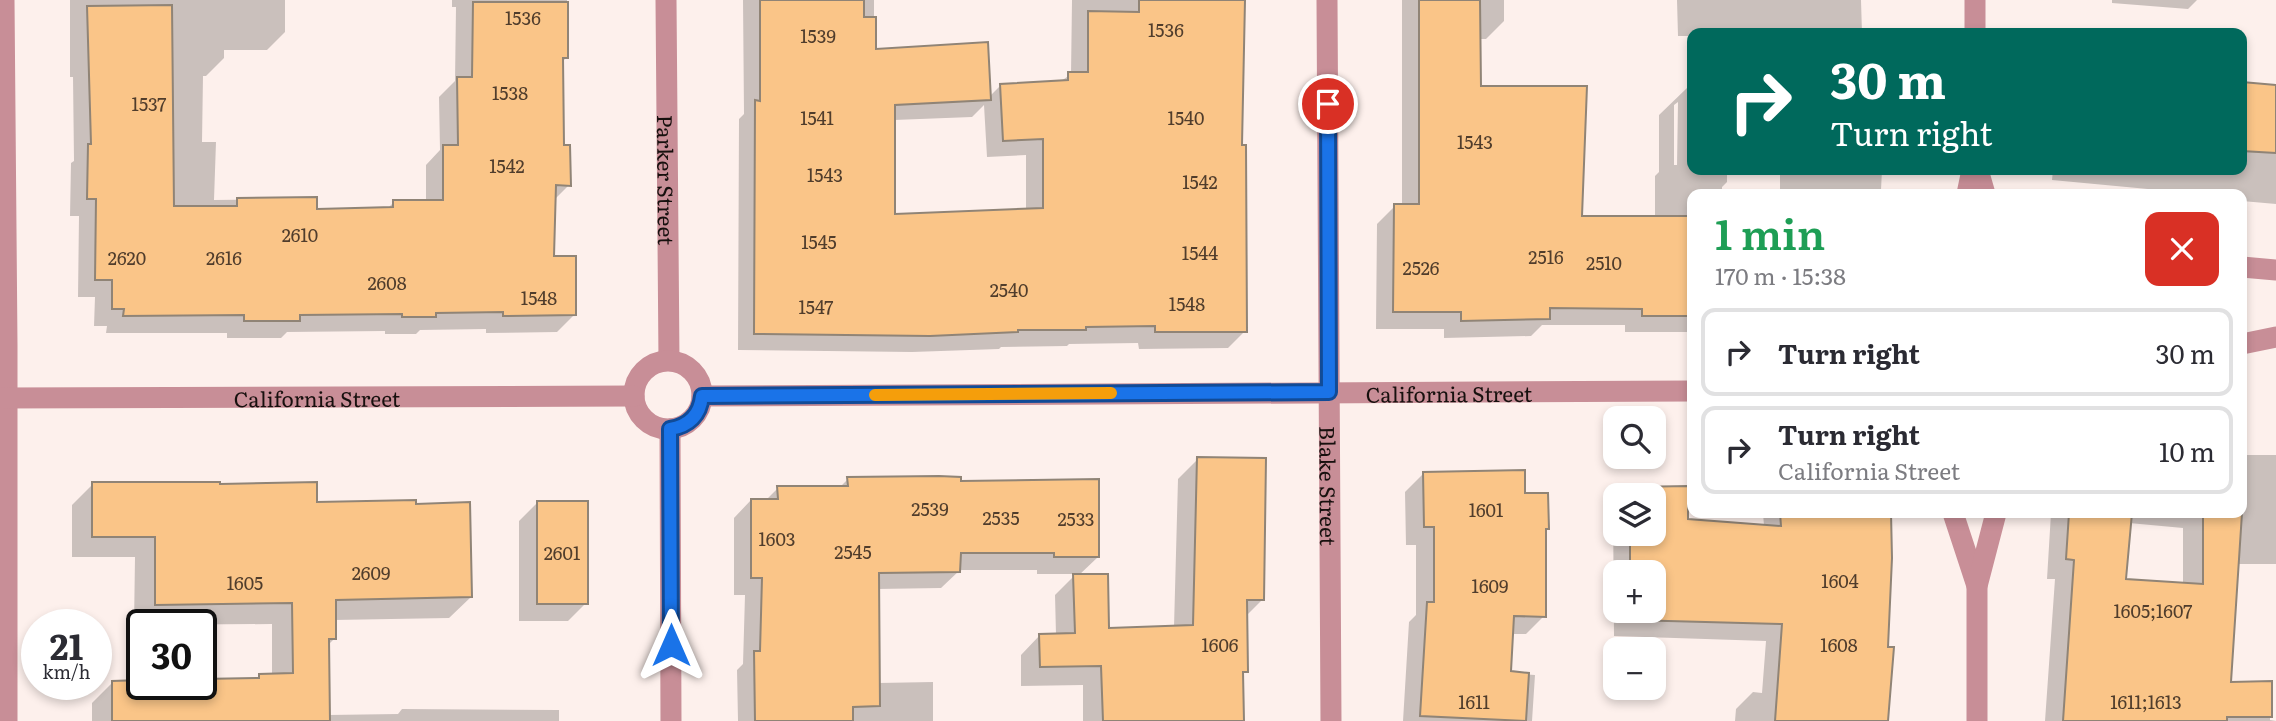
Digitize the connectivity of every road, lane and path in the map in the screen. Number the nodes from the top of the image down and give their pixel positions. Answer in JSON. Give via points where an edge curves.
{"nodes":[{"id":1,"x":4,"y":0,"type":"edge"},
{"id":2,"x":666,"y":0,"type":"edge"},
{"id":3,"x":1327,"y":0,"type":"edge"},
{"id":4,"x":1975,"y":0,"type":"edge"},
{"id":5,"x":1975,"y":28,"type":"edge"},
{"id":6,"x":2247,"y":267,"type":"edge"},
{"id":7,"x":2276,"y":270,"type":"edge"},
{"id":8,"x":2276,"y":337,"type":"edge"},
{"id":9,"x":2247,"y":343,"type":"edge"},
{"id":10,"x":669,"y":360,"type":"junction"},
{"id":11,"x":1687,"y":391,"type":"edge"},
{"id":12,"x":1329,"y":392,"type":"junction"},
{"id":13,"x":634,"y":396,"type":"junction"},
{"id":14,"x":702,"y":396,"type":"junction"},
{"id":15,"x":3,"y":398,"type":"edge"},
{"id":16,"x":670,"y":429,"type":"junction"},
{"id":17,"x":1953,"y":518,"type":"edge"},
{"id":18,"x":1995,"y":518,"type":"edge"},
{"id":19,"x":1977,"y":586,"type":"junction"},
{"id":20,"x":7,"y":721,"type":"edge"},
{"id":21,"x":671,"y":721,"type":"edge"},
{"id":22,"x":1331,"y":721,"type":"edge"},
{"id":23,"x":1977,"y":721,"type":"edge"}],
"edges":[{"from":1,"to":15,"type":"street"},
{"from":2,"to":10,"type":"street","name":"Parker Street"},
{"from":3,"to":12,"type":"street","name":"Blake Street"},
{"from":4,"to":5,"type":"street"},
{"from":6,"to":7,"type":"street"},
{"from":8,"to":9,"type":"street"},
{"from":10,"to":13,"type":"street","via":[[647,368],[637,381]]},
{"from":10,"to":14,"type":"street","via":[[693,371]]},
{"from":11,"to":12,"type":"street","name":"California Street"},
{"from":12,"to":14,"type":"street","name":"California Street"},
{"from":12,"to":22,"type":"street","name":"Blake Street"},
{"from":13,"to":15,"type":"street","name":"California Street"},
{"from":13,"to":16,"type":"street","via":[[635,407],[649,424]]},
{"from":14,"to":16,"type":"street","via":[[693,419]]},
{"from":15,"to":20,"type":"street"},
{"from":16,"to":21,"type":"street"},
{"from":17,"to":19,"type":"street"},
{"from":18,"to":19,"type":"street"},
{"from":19,"to":23,"type":"street"}]}
